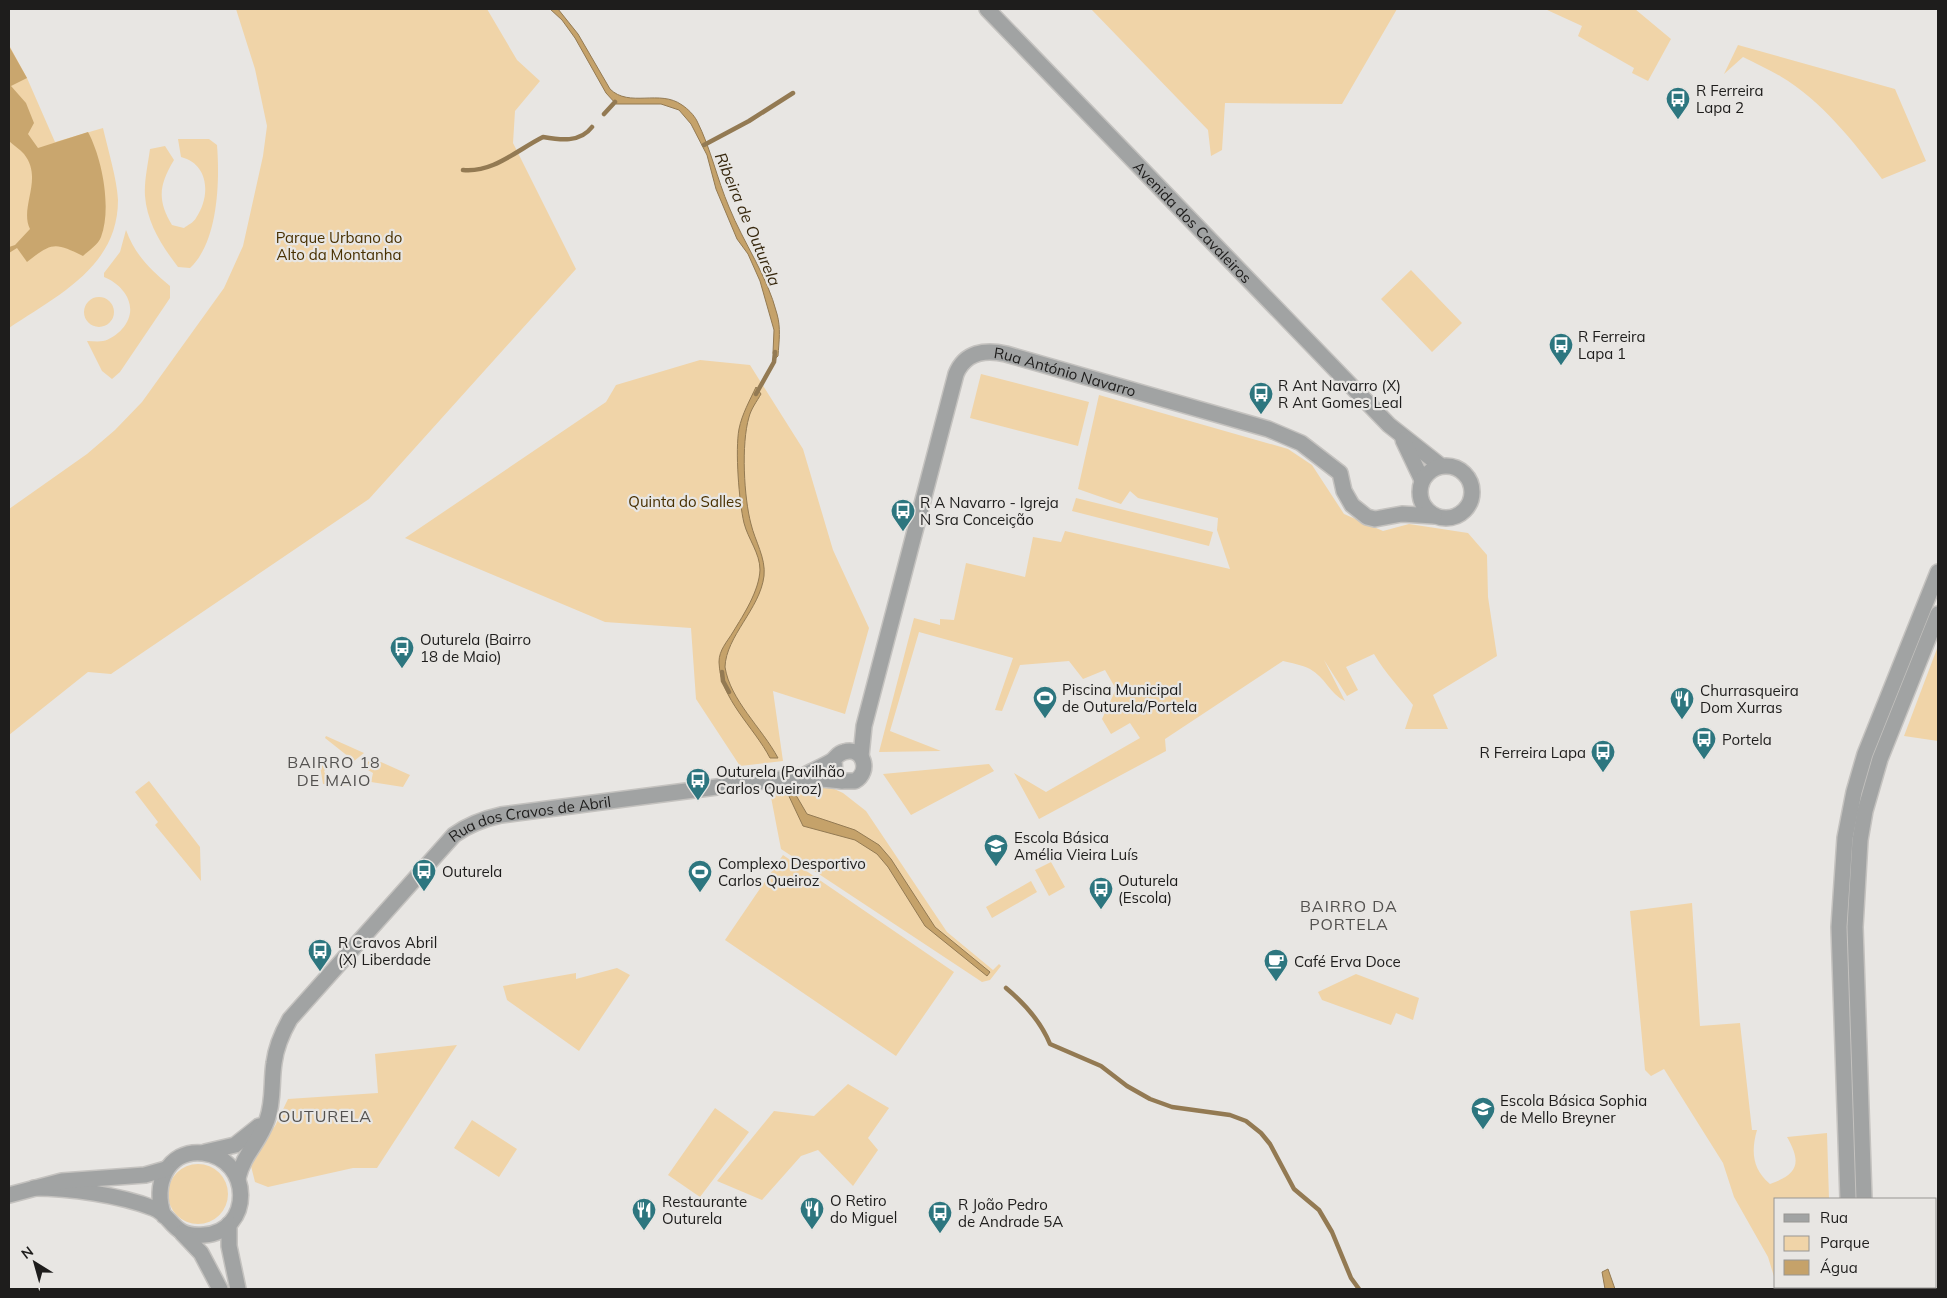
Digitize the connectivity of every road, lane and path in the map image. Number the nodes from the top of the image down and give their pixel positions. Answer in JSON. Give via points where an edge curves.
{"nodes":[{"id":1,"x":988,"y":9,"type":"edge"},
{"id":2,"x":1400,"y":434,"type":"junction"},
{"id":3,"x":1441,"y":466,"type":"junction"},
{"id":4,"x":1422,"y":480,"type":"junction"},
{"id":5,"x":1420,"y":496,"type":"junction"},
{"id":6,"x":1402,"y":514,"type":"junction"},
{"id":7,"x":1434,"y":516,"type":"junction"},
{"id":8,"x":1938,"y":572,"type":"edge"},
{"id":9,"x":1938,"y":614,"type":"edge"},
{"id":10,"x":847,"y":756,"type":"junction"},
{"id":11,"x":802,"y":777,"type":"junction"},
{"id":12,"x":842,"y":781,"type":"junction"},
{"id":13,"x":272,"y":1103,"type":"junction"},
{"id":14,"x":202,"y":1153,"type":"junction"},
{"id":15,"x":166,"y":1169,"type":"junction"},
{"id":16,"x":238,"y":1178,"type":"junction"},
{"id":17,"x":34,"y":1188,"type":"junction"},
{"id":18,"x":9,"y":1195,"type":"edge"},
{"id":19,"x":1848,"y":1198,"type":"edge"},
{"id":20,"x":1864,"y":1198,"type":"edge"},
{"id":21,"x":164,"y":1216,"type":"junction"},
{"id":22,"x":229,"y":1224,"type":"junction"},
{"id":23,"x":181,"y":1232,"type":"junction"},
{"id":24,"x":220,"y":1289,"type":"edge"},
{"id":25,"x":238,"y":1289,"type":"edge"}],
"edges":[{"from":1,"to":2,"type":"street","name":"Avenida dos Cavaleiros"},
{"from":2,"to":3,"type":"street","name":"Avenida dos Cavaleiros"},
{"from":2,"to":4,"type":"street","name":"Avenida dos Cavaleiros"},
{"from":3,"to":4,"type":"street"},
{"from":3,"to":7,"type":"street","via":[[1464,472],[1472,493],[1460,514],[1443,518]]},
{"from":4,"to":5,"type":"street"},
{"from":5,"to":6,"type":"street"},
{"from":5,"to":7,"type":"street","via":[[1422,504]]},
{"from":6,"to":7,"type":"street","name":"Rua António Navarro"},
{"from":6,"to":10,"type":"street","name":"Rua António Navarro","via":[[1375,519],[1359,512],[1344,491],[1340,473],[1285,435],[1006,354],[986,351],[974,354],[965,360],[956,374],[864,726]]},
{"from":8,"to":19,"type":"street","via":[[1865,754],[1854,792],[1843,861],[1839,927]]},
{"from":9,"to":20,"type":"street","via":[[1880,759],[1860,840],[1854,927]]},
{"from":10,"to":11,"type":"street"},
{"from":10,"to":12,"type":"street","via":[[834,774]]},
{"from":10,"to":12,"type":"street","name":"Rua António Navarro","via":[[864,766],[862,775],[855,781]]},
{"from":11,"to":12,"type":"street","name":"Rua dos Cravos de Abril"},
{"from":11,"to":13,"type":"street","name":"Rua dos Cravos de Abril","via":[[500,815],[471,824],[454,835],[284,1029],[276,1050]]},
{"from":13,"to":14,"type":"street","via":[[257,1129],[247,1138],[229,1147]]},
{"from":13,"to":16,"type":"street","via":[[262,1134],[243,1159]]},
{"from":14,"to":15,"type":"street","via":[[188,1154]]},
{"from":14,"to":16,"type":"street","via":[[223,1160]]},
{"from":15,"to":17,"type":"street","via":[[145,1175],[62,1181]]},
{"from":15,"to":21,"type":"street","via":[[158,1192]]},
{"from":16,"to":22,"type":"street","via":[[240,1202]]},
{"from":17,"to":18,"type":"street"},
{"from":17,"to":21,"type":"street","via":[[95,1194],[152,1207]]},
{"from":21,"to":23,"type":"street"},
{"from":22,"to":23,"type":"street","via":[[206,1235]]},
{"from":22,"to":25,"type":"street","via":[[229,1246]]},
{"from":23,"to":24,"type":"street","via":[[201,1253]]}]}
